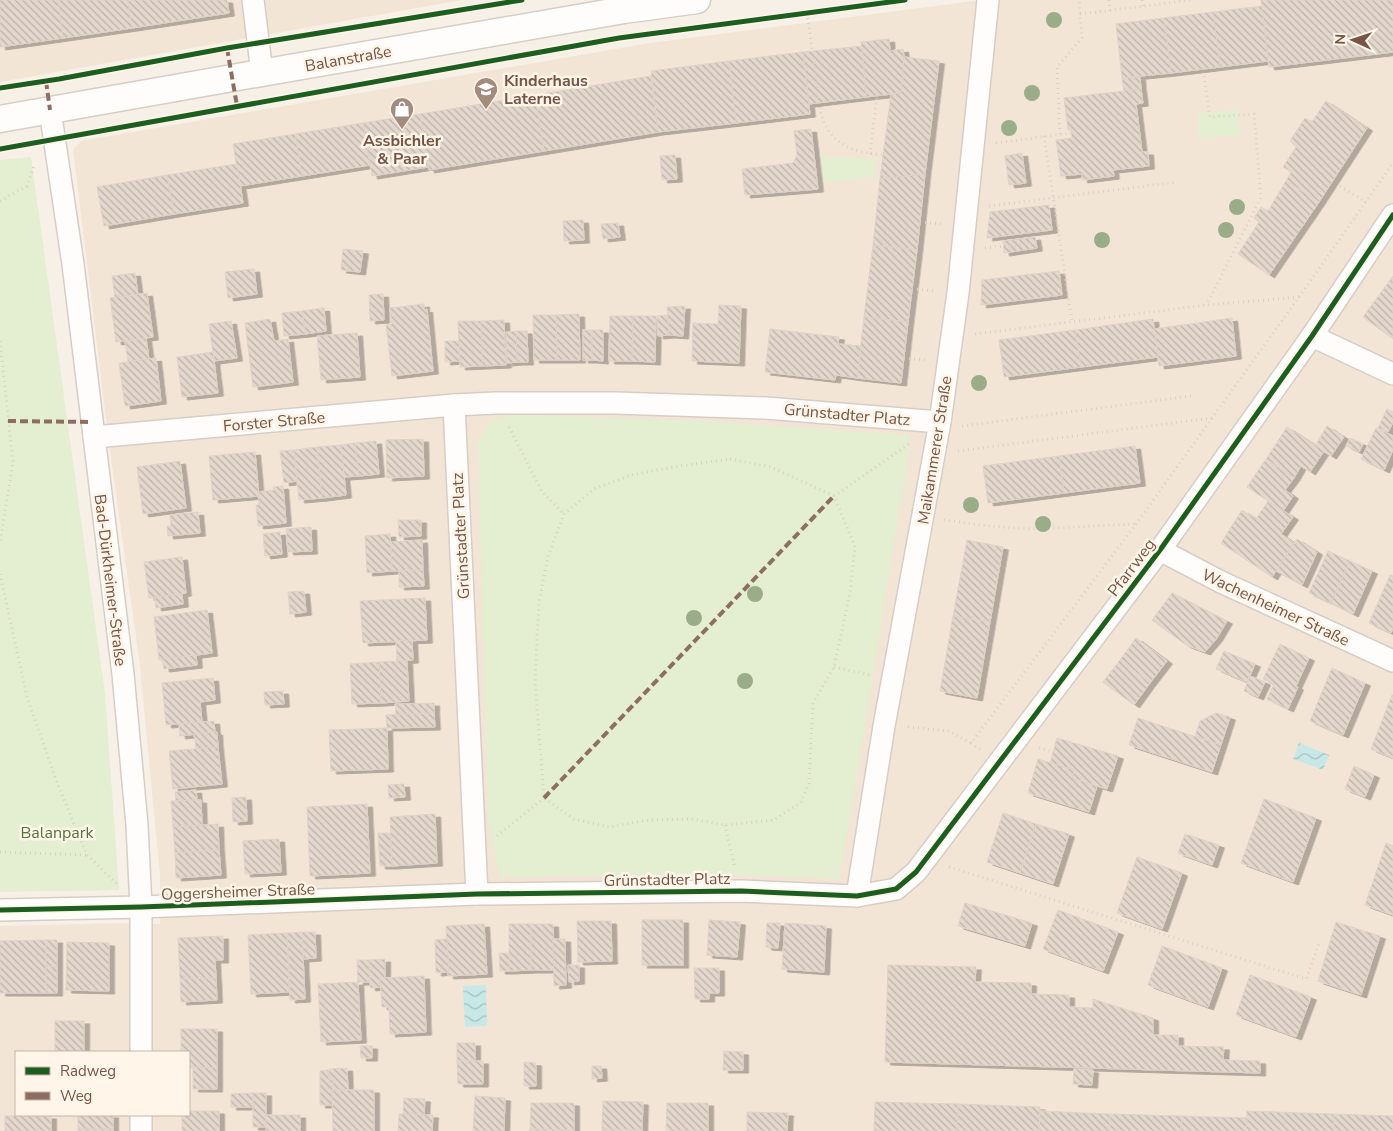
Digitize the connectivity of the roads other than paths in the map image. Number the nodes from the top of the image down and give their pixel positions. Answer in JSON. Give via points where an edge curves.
{"nodes":[{"id":1,"x":253,"y":0,"type":"edge"},
{"id":2,"x":697,"y":0,"type":"edge"},
{"id":3,"x":988,"y":0,"type":"edge"},
{"id":4,"x":623,"y":5,"type":"edge"},
{"id":5,"x":262,"y":73,"type":"junction"},
{"id":6,"x":50,"y":110,"type":"junction"},
{"id":7,"x":0,"y":119,"type":"edge"},
{"id":8,"x":1393,"y":215,"type":"edge"},
{"id":9,"x":1312,"y":336,"type":"junction"},
{"id":10,"x":1393,"y":374,"type":"edge"},
{"id":11,"x":454,"y":405,"type":"junction"},
{"id":12,"x":940,"y":426,"type":"junction"},
{"id":13,"x":94,"y":437,"type":"junction"},
{"id":14,"x":1160,"y":550,"type":"junction"},
{"id":15,"x":1393,"y":661,"type":"edge"},
{"id":16,"x":476,"y":894,"type":"junction"},
{"id":17,"x":857,"y":896,"type":"junction"},
{"id":18,"x":141,"y":907,"type":"junction"},
{"id":19,"x":0,"y":910,"type":"edge"},
{"id":20,"x":141,"y":1051,"type":"edge"},
{"id":21,"x":141,"y":1116,"type":"edge"},
{"id":22,"x":141,"y":1131,"type":"edge"}],
"edges":[{"from":1,"to":5,"type":"street"},
{"from":2,"to":4,"type":"street","name":"Balanstraße"},
{"from":3,"to":12,"type":"street","name":"Maikammerer Straße"},
{"from":4,"to":5,"type":"street","name":"Balanstraße"},
{"from":5,"to":6,"type":"street","name":"Balanstraße"},
{"from":6,"to":7,"type":"street","name":"Balanstraße"},
{"from":6,"to":13,"type":"street","name":"Bad-Dürkheimer-Straße"},
{"from":8,"to":9,"type":"street","name":"Pfarrweg"},
{"from":9,"to":10,"type":"street"},
{"from":9,"to":14,"type":"street","name":"Pfarrweg"},
{"from":11,"to":12,"type":"street","name":"Grünstadter Platz","via":[[616,403],[766,408]]},
{"from":11,"to":13,"type":"street","name":"Forster Straße"},
{"from":11,"to":16,"type":"street","name":"Grünstadter Platz"},
{"from":12,"to":17,"type":"street","name":"Maikammerer Straße","via":[[884,726]]},
{"from":13,"to":18,"type":"street","name":"Bad-Dürkheimer-Straße","via":[[123,674]]},
{"from":14,"to":15,"type":"street","name":"Wachenheimer Straße","via":[[1221,582]]},
{"from":14,"to":17,"type":"street","name":"Pfarrweg","via":[[916,872],[896,889]]},
{"from":16,"to":17,"type":"street","name":"Grünstadter Platz","via":[[740,891]]},
{"from":16,"to":18,"type":"street","name":"Oggersheimer Straße"},
{"from":18,"to":19,"type":"street","name":"Oggersheimer Straße"},
{"from":18,"to":20,"type":"street","name":"Bad-Dürkheimer-Straße"},
{"from":21,"to":22,"type":"street"}]}
